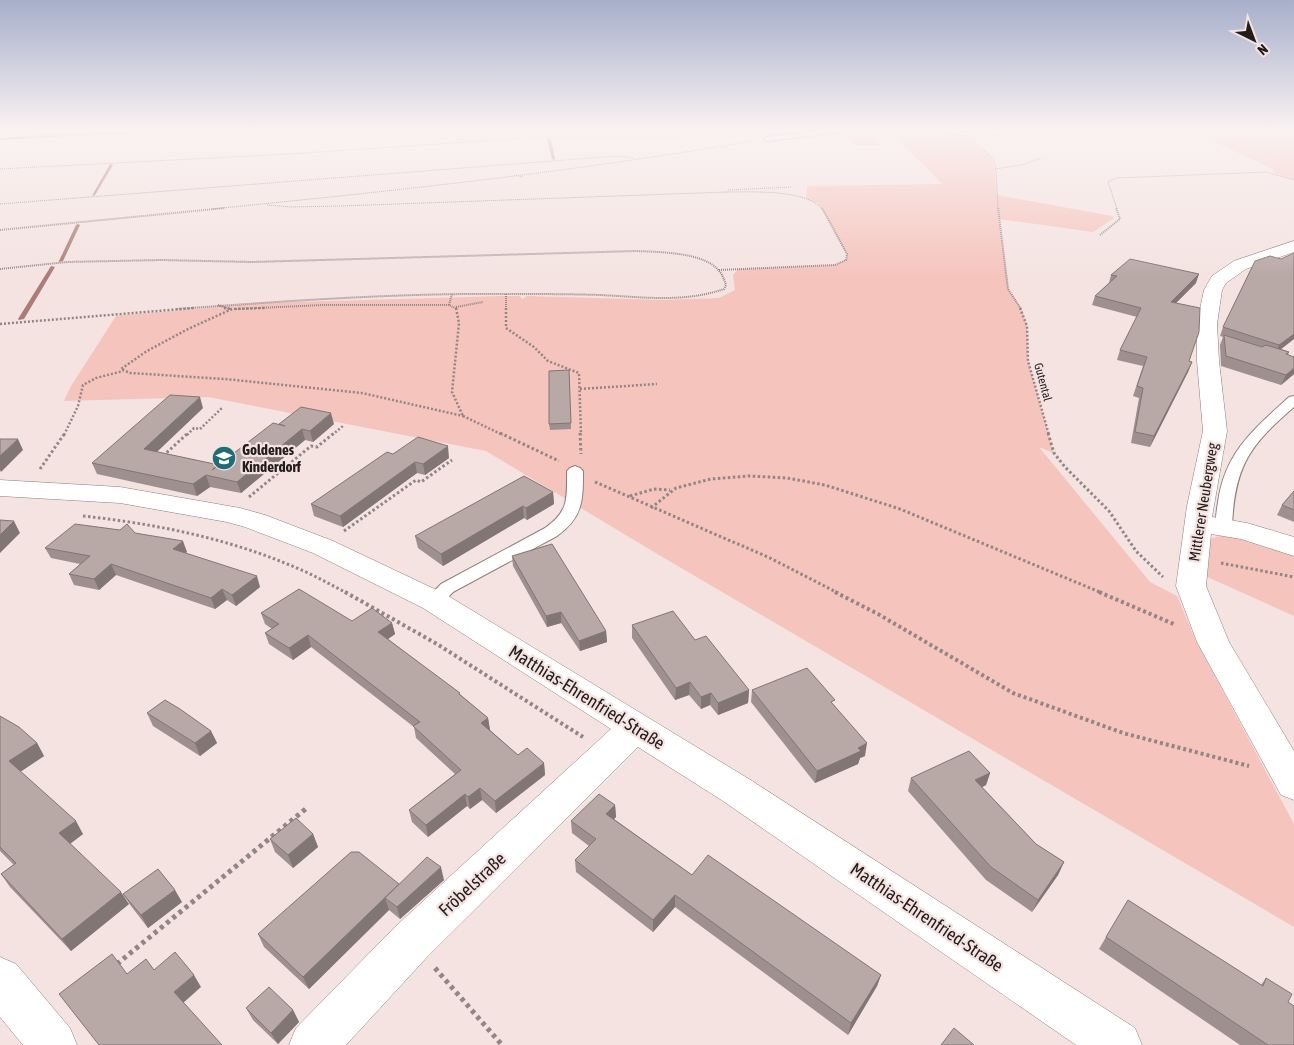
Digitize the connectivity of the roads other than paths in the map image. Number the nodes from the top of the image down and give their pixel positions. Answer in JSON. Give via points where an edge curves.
{"nodes":[{"id":1,"x":1294,"y":246,"type":"edge"},
{"id":2,"x":1294,"y":400,"type":"edge"},
{"id":3,"x":575,"y":471,"type":"road end"},
{"id":4,"x":10,"y":488,"type":"edge"},
{"id":5,"x":1211,"y":525,"type":"junction"},
{"id":6,"x":1294,"y":547,"type":"edge"},
{"id":7,"x":434,"y":600,"type":"junction"},
{"id":8,"x":622,"y":741,"type":"junction"},
{"id":9,"x":1291,"y":778,"type":"edge"},
{"id":10,"x":0,"y":980,"type":"edge"},
{"id":11,"x":53,"y":1045,"type":"edge"},
{"id":12,"x":313,"y":1045,"type":"edge"},
{"id":13,"x":1118,"y":1045,"type":"edge"}],
"edges":[{"from":1,"to":5,"type":"street","name":"Mittlerer Neubergweg","via":[[1240,265],[1218,280],[1213,290],[1207,324],[1215,431],[1200,506]]},
{"from":2,"to":5,"type":"lane","name":"Mittlerer Neubergweg","via":[[1248,444],[1230,477],[1224,511]]},
{"from":3,"to":7,"type":"lane","via":[[575,493],[566,521],[447,588]]},
{"from":4,"to":7,"type":"street","name":"Matthias-Ehrenfried-Straße","via":[[120,495],[230,514],[323,547]]},
{"from":5,"to":6,"type":"street","via":[[1243,529]]},
{"from":5,"to":9,"type":"street","name":"Mittlerer Neubergweg","via":[[1192,572],[1212,642]]},
{"from":7,"to":8,"type":"street","name":"Matthias-Ehrenfried-Straße"},
{"from":8,"to":12,"type":"street","name":"Fröbelstraße","via":[[412,941]]},
{"from":8,"to":13,"type":"street","name":"Matthias-Ehrenfried-Straße","via":[[744,796]]},
{"from":10,"to":11,"type":"street"}]}
